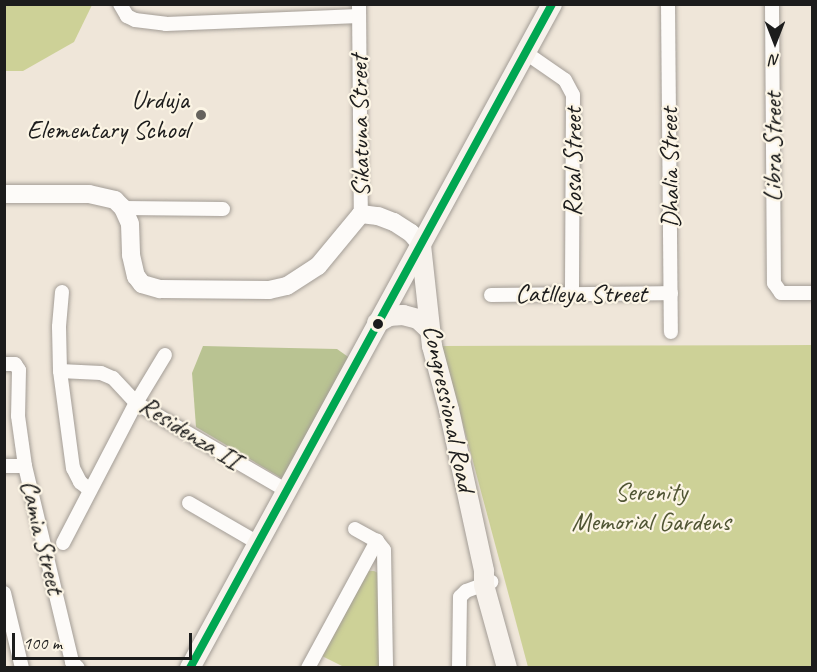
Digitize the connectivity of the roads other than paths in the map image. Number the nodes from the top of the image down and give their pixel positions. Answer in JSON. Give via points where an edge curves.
{"nodes":[{"id":1,"x":120,"y":4,"type":"edge"},
{"id":2,"x":552,"y":4,"type":"edge"},
{"id":3,"x":668,"y":4,"type":"edge"},
{"id":4,"x":772,"y":4,"type":"edge"},
{"id":5,"x":359,"y":10,"type":"edge"},
{"id":6,"x":526,"y":53,"type":"junction"},
{"id":7,"x":4,"y":194,"type":"edge"},
{"id":8,"x":123,"y":208,"type":"junction"},
{"id":9,"x":223,"y":209,"type":"dead end"},
{"id":10,"x":361,"y":214,"type":"junction"},
{"id":11,"x":421,"y":245,"type":"junction"},
{"id":12,"x":62,"y":292,"type":"dead end"},
{"id":13,"x":671,"y":293,"type":"junction"},
{"id":14,"x":813,"y":293,"type":"edge"},
{"id":15,"x":490,"y":294,"type":"dead end"},
{"id":16,"x":572,"y":294,"type":"junction"},
{"id":17,"x":381,"y":315,"type":"junction"},
{"id":18,"x":429,"y":323,"type":"junction"},
{"id":19,"x":671,"y":332,"type":"dead end"},
{"id":20,"x":165,"y":355,"type":"dead end"},
{"id":21,"x":11,"y":366,"type":"edge"},
{"id":22,"x":60,"y":371,"type":"junction"},
{"id":23,"x":136,"y":403,"type":"junction"},
{"id":24,"x":11,"y":416,"type":"edge"},
{"id":25,"x":4,"y":466,"type":"edge"},
{"id":26,"x":25,"y":466,"type":"junction"},
{"id":27,"x":90,"y":490,"type":"junction"},
{"id":28,"x":286,"y":491,"type":"junction"},
{"id":29,"x":189,"y":503,"type":"dead end"},
{"id":30,"x":355,"y":529,"type":"dead end"},
{"id":31,"x":377,"y":541,"type":"junction"},
{"id":32,"x":63,"y":543,"type":"dead end"},
{"id":33,"x":258,"y":543,"type":"junction"},
{"id":34,"x":487,"y":579,"type":"junction"},
{"id":35,"x":4,"y":592,"type":"edge"},
{"id":36,"x":22,"y":668,"type":"edge"},
{"id":37,"x":78,"y":668,"type":"edge"},
{"id":38,"x":190,"y":668,"type":"edge"},
{"id":39,"x":308,"y":668,"type":"edge"},
{"id":40,"x":386,"y":668,"type":"edge"},
{"id":41,"x":459,"y":668,"type":"edge"},
{"id":42,"x":507,"y":668,"type":"edge"},
{"id":43,"x":519,"y":668,"type":"edge"}],
"edges":[{"from":1,"to":5,"type":"street","via":[[127,16],[135,20],[166,24]]},
{"from":2,"to":6,"type":"main road"},
{"from":3,"to":13,"type":"street","name":"Dhalia Street"},
{"from":4,"to":14,"type":"street","name":"Libra Street","via":[[774,283],[782,293]]},
{"from":5,"to":10,"type":"street","name":"Sikatuna Street"},
{"from":6,"to":11,"type":"main road"},
{"from":6,"to":16,"type":"street","name":"Rosal Street","via":[[565,80],[573,95]]},
{"from":7,"to":8,"type":"street","via":[[89,194],[115,200]]},
{"from":8,"to":9,"type":"street"},
{"from":8,"to":10,"type":"street","via":[[130,224],[136,276],[142,284],[160,289],[268,290],[287,286],[318,266]]},
{"from":10,"to":11,"type":"street","name":"Sikatuna Street","via":[[394,222]]},
{"from":11,"to":17,"type":"main road"},
{"from":11,"to":18,"type":"main road","name":"Congressional Road"},
{"from":12,"to":22,"type":"street","via":[[58,327]]},
{"from":13,"to":16,"type":"street","name":"Catlleya Street"},
{"from":13,"to":19,"type":"street","name":"Dhalia Street"},
{"from":15,"to":16,"type":"street","name":"Catlleya Street"},
{"from":17,"to":18,"type":"main road","via":[[409,306]]},
{"from":17,"to":28,"type":"main road"},
{"from":18,"to":34,"type":"main road","name":"Congressional Road"},
{"from":20,"to":23,"type":"street"},
{"from":21,"to":24,"type":"street","name":"Camia Street"},
{"from":22,"to":23,"type":"street","name":"Residenza II","via":[[100,373],[113,378]]},
{"from":22,"to":27,"type":"street","via":[[73,468],[80,482]]},
{"from":23,"to":27,"type":"street"},
{"from":23,"to":28,"type":"street","name":"Residenza II"},
{"from":24,"to":26,"type":"street","name":"Camia Street"},
{"from":25,"to":26,"type":"street"},
{"from":26,"to":37,"type":"street","name":"Camia Street","via":[[72,662]]},
{"from":27,"to":32,"type":"street"},
{"from":28,"to":33,"type":"main road"},
{"from":29,"to":33,"type":"street"},
{"from":30,"to":31,"type":"street"},
{"from":31,"to":39,"type":"street"},
{"from":31,"to":40,"type":"street","via":[[386,560]]},
{"from":33,"to":38,"type":"main road"},
{"from":34,"to":41,"type":"street","via":[[460,597]]},
{"from":34,"to":42,"type":"main road","name":"Congressional Road"},
{"from":34,"to":43,"type":"main road","name":"Congressional Road"},
{"from":35,"to":36,"type":"street"}]}
